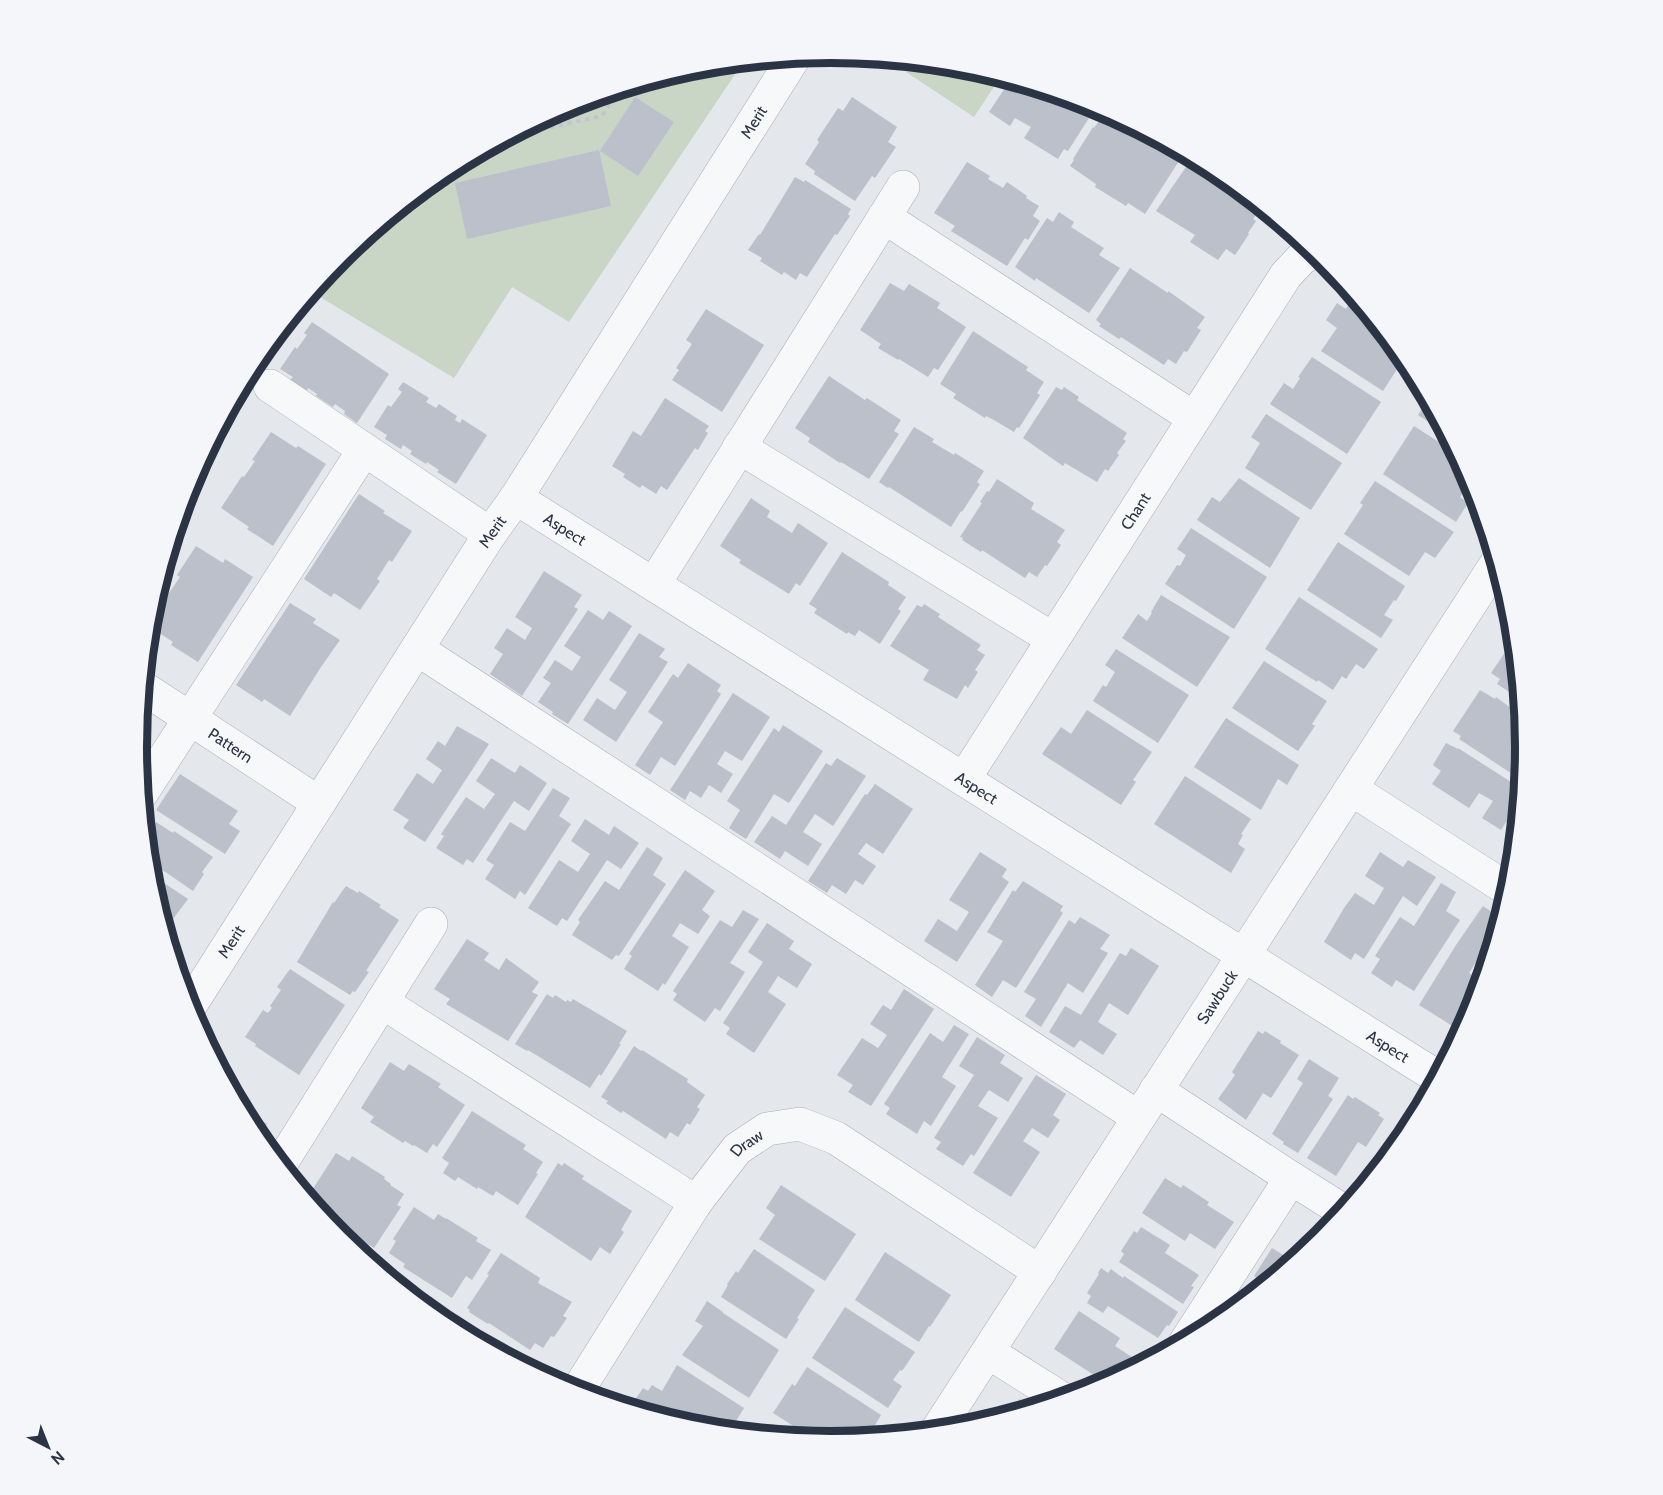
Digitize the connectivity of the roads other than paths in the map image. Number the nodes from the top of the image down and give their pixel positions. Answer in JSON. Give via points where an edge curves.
{"nodes":[{"id":1,"x":790,"y":64,"type":"edge"},
{"id":2,"x":903,"y":187,"type":"dead end"},
{"id":3,"x":884,"y":218,"type":"junction"},
{"id":4,"x":1307,"y":255,"type":"edge"},
{"id":5,"x":270,"y":387,"type":"dead end"},
{"id":6,"x":1194,"y":418,"type":"junction"},
{"id":7,"x":739,"y":447,"type":"junction"},
{"id":8,"x":364,"y":450,"type":"junction"},
{"id":9,"x":516,"y":498,"type":"junction"},
{"id":10,"x":490,"y":534,"type":"junction"},
{"id":11,"x":1493,"y":569,"type":"edge"},
{"id":12,"x":654,"y":584,"type":"junction"},
{"id":13,"x":1053,"y":639,"type":"junction"},
{"id":14,"x":417,"y":649,"type":"junction"},
{"id":15,"x":149,"y":692,"type":"edge"},
{"id":16,"x":190,"y":718,"type":"junction"},
{"id":17,"x":964,"y":779,"type":"junction"},
{"id":18,"x":148,"y":783,"type":"edge"},
{"id":19,"x":1350,"y":789,"type":"junction"},
{"id":20,"x":319,"y":803,"type":"junction"},
{"id":21,"x":1502,"y":884,"type":"edge"},
{"id":22,"x":431,"y":924,"type":"dead end"},
{"id":23,"x":1243,"y":955,"type":"junction"},
{"id":24,"x":195,"y":998,"type":"edge"},
{"id":25,"x":382,"y":1002,"type":"junction"},
{"id":26,"x":1432,"y":1074,"type":"edge"},
{"id":27,"x":1156,"y":1090,"type":"junction"},
{"id":28,"x":1138,"y":1117,"type":"junction"},
{"id":29,"x":284,"y":1159,"type":"edge"},
{"id":30,"x":1291,"y":1178,"type":"junction"},
{"id":31,"x":696,"y":1203,"type":"junction"},
{"id":32,"x":1338,"y":1208,"type":"edge"},
{"id":33,"x":1040,"y":1272,"type":"junction"},
{"id":34,"x":1195,"y":1327,"type":"edge"},
{"id":35,"x":988,"y":1352,"type":"junction"},
{"id":36,"x":581,"y":1384,"type":"edge"},
{"id":37,"x":1056,"y":1395,"type":"edge"},
{"id":38,"x":942,"y":1423,"type":"edge"}],
"edges":[{"from":1,"to":9,"type":"street","name":"Merit"},
{"from":2,"to":3,"type":"street"},
{"from":3,"to":6,"type":"street"},
{"from":3,"to":7,"type":"street"},
{"from":4,"to":6,"type":"street","name":"Chant","via":[[1286,275]]},
{"from":5,"to":8,"type":"street"},
{"from":6,"to":13,"type":"street","name":"Chant"},
{"from":7,"to":12,"type":"street"},
{"from":7,"to":13,"type":"street"},
{"from":8,"to":10,"type":"street"},
{"from":8,"to":16,"type":"street"},
{"from":9,"to":10,"type":"street","name":"Merit"},
{"from":9,"to":12,"type":"street","name":"Aspect"},
{"from":10,"to":14,"type":"street","name":"Merit"},
{"from":11,"to":19,"type":"street","name":"Sawbuck"},
{"from":12,"to":17,"type":"street","name":"Aspect"},
{"from":13,"to":17,"type":"street","name":"Chant"},
{"from":14,"to":20,"type":"street","name":"Merit"},
{"from":14,"to":28,"type":"street"},
{"from":15,"to":16,"type":"street","name":"Pattern"},
{"from":16,"to":18,"type":"street"},
{"from":16,"to":20,"type":"street","name":"Pattern"},
{"from":17,"to":23,"type":"street","name":"Aspect"},
{"from":19,"to":21,"type":"street"},
{"from":19,"to":23,"type":"street","name":"Sawbuck"},
{"from":20,"to":24,"type":"street","name":"Merit"},
{"from":22,"to":25,"type":"street"},
{"from":23,"to":26,"type":"street","name":"Aspect"},
{"from":23,"to":27,"type":"street","name":"Sawbuck"},
{"from":25,"to":29,"type":"street"},
{"from":25,"to":31,"type":"street"},
{"from":27,"to":28,"type":"street","name":"Sawbuck"},
{"from":27,"to":30,"type":"street"},
{"from":28,"to":33,"type":"street","name":"Sawbuck"},
{"from":30,"to":32,"type":"street"},
{"from":30,"to":34,"type":"street"},
{"from":31,"to":33,"type":"street","name":"Draw","via":[[737,1149],[767,1129],[800,1124],[836,1138]]},
{"from":31,"to":36,"type":"street","name":"Draw"},
{"from":33,"to":35,"type":"street","name":"Sawbuck"},
{"from":35,"to":37,"type":"street"},
{"from":35,"to":38,"type":"street","name":"Sawbuck"}]}
